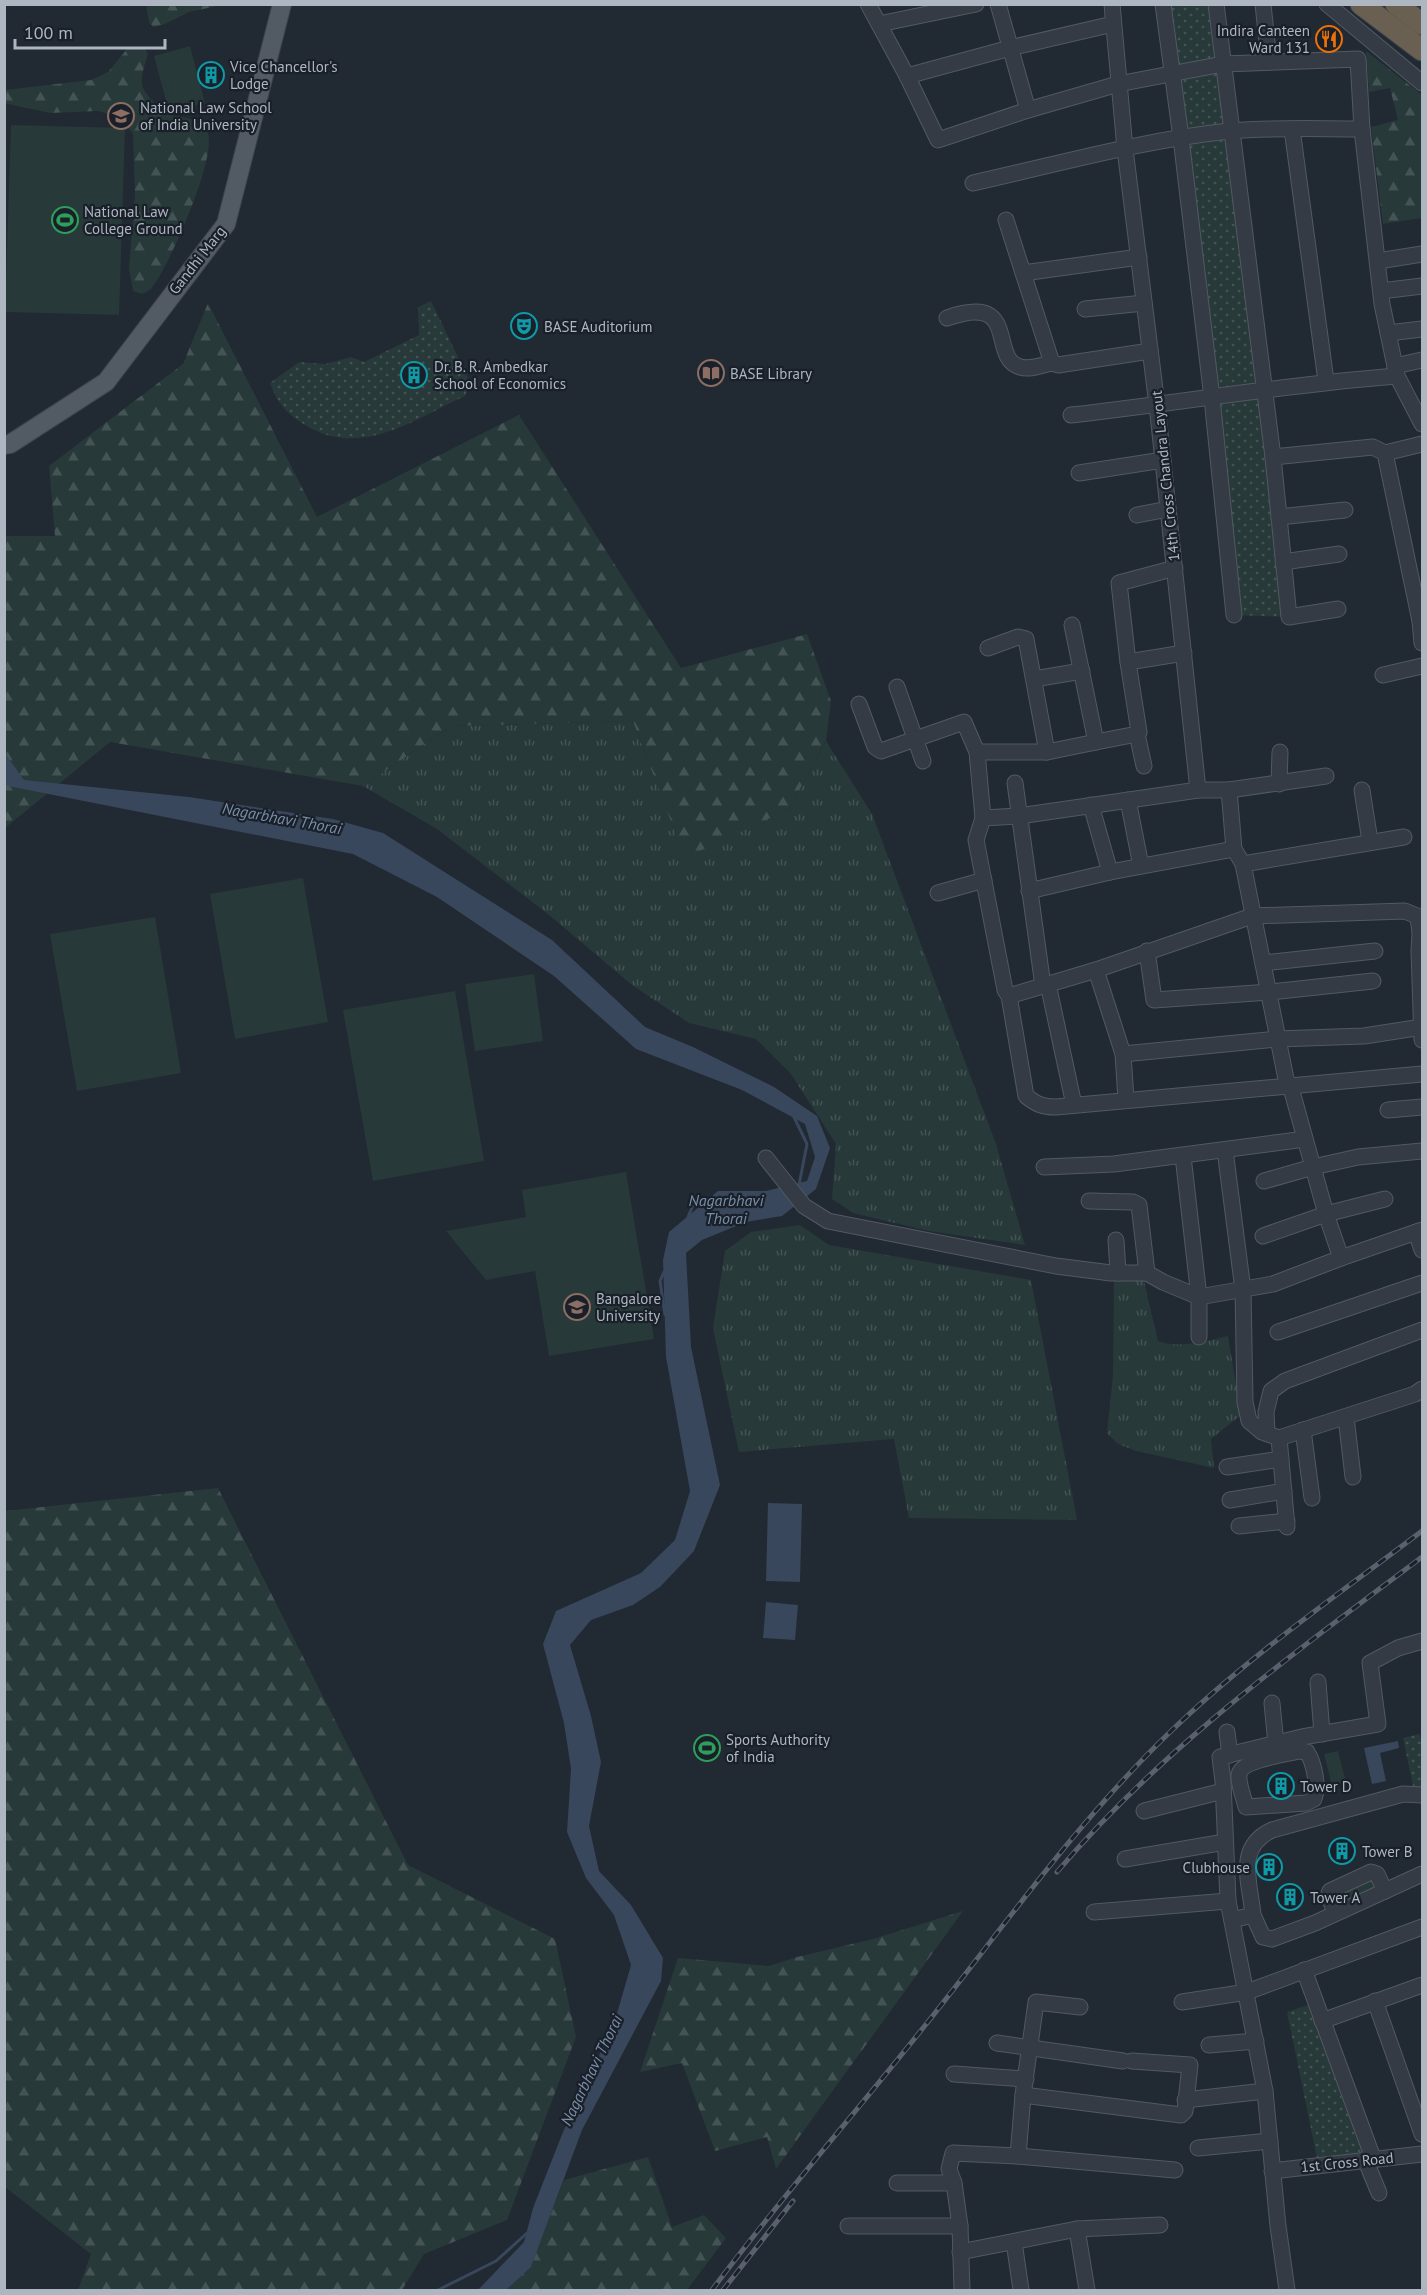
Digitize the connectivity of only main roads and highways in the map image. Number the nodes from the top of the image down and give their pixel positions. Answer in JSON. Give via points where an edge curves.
{"nodes":[{"id":1,"x":282,"y":4,"type":"edge"},
{"id":2,"x":1361,"y":4,"type":"edge"},
{"id":3,"x":1396,"y":4,"type":"edge"},
{"id":4,"x":1422,"y":24,"type":"edge"},
{"id":5,"x":1422,"y":50,"type":"edge"},
{"id":6,"x":4,"y":445,"type":"edge"}],
"edges":[{"from":1,"to":6,"type":"main road","name":"Gandhi Marg","via":[[226,224],[106,382]]},
{"from":2,"to":5,"type":"highway"},
{"from":3,"to":4,"type":"highway"}]}
